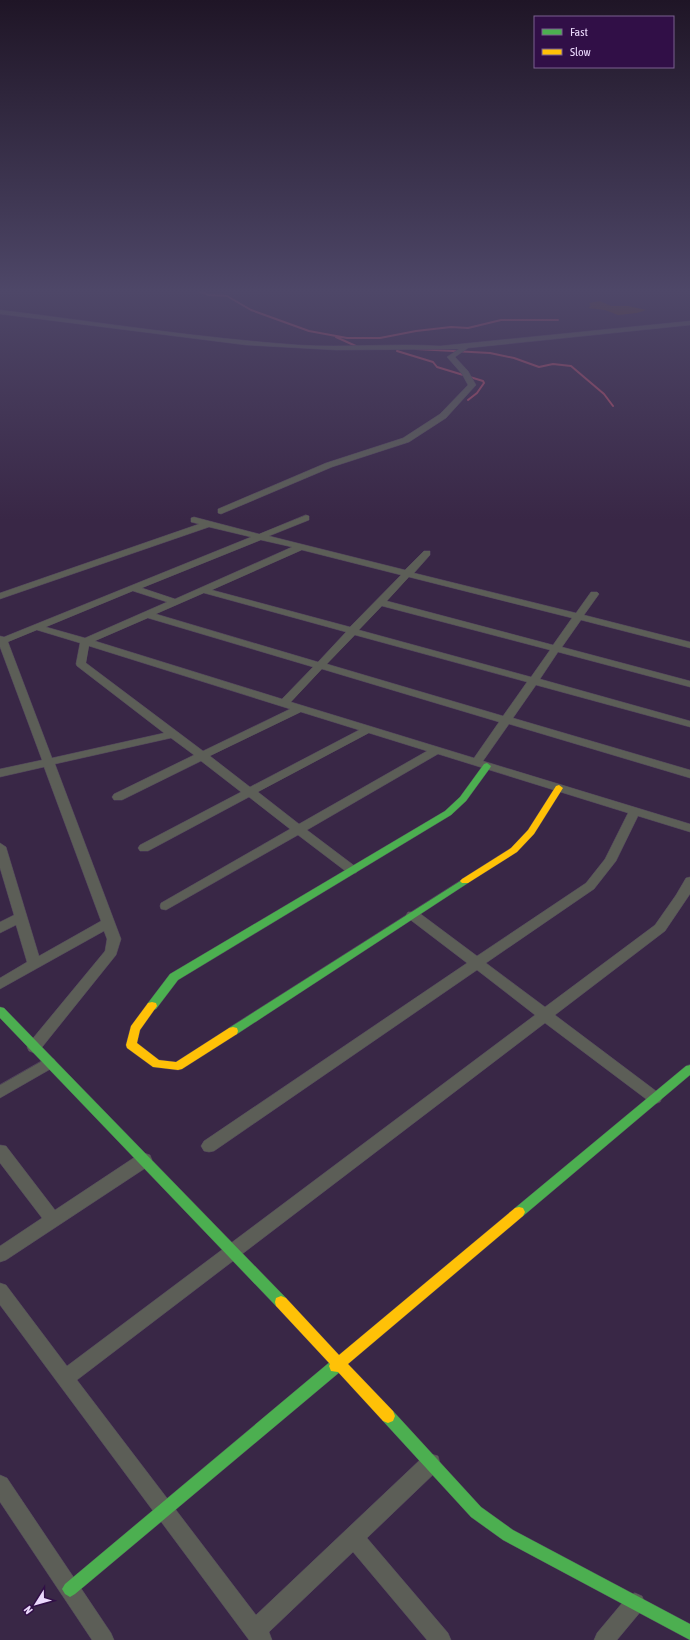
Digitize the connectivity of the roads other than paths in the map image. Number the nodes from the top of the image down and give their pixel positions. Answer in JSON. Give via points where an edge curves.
{"nodes":[{"id":1,"x":459,"y":367,"type":"edge"},
{"id":2,"x":222,"y":511,"type":"dead end"},
{"id":3,"x":306,"y":518,"type":"dead end"},
{"id":4,"x":194,"y":520,"type":"dead end"},
{"id":5,"x":208,"y":524,"type":"junction"},
{"id":6,"x":259,"y":537,"type":"junction"},
{"id":7,"x":301,"y":547,"type":"junction"},
{"id":8,"x":427,"y":553,"type":"dead end"},
{"id":9,"x":407,"y":574,"type":"junction"},
{"id":10,"x":132,"y":588,"type":"junction"},
{"id":11,"x":203,"y":590,"type":"junction"},
{"id":12,"x":594,"y":594,"type":"dead end"},
{"id":13,"x":0,"y":596,"type":"edge"},
{"id":14,"x":176,"y":602,"type":"junction"},
{"id":15,"x":380,"y":602,"type":"junction"},
{"id":16,"x":148,"y":615,"type":"junction"},
{"id":17,"x":578,"y":617,"type":"junction"},
{"id":18,"x":37,"y":627,"type":"junction"},
{"id":19,"x":352,"y":631,"type":"junction"},
{"id":20,"x":1,"y":641,"type":"edge"},
{"id":21,"x":86,"y":642,"type":"junction"},
{"id":22,"x":690,"y":645,"type":"edge"},
{"id":23,"x":556,"y":649,"type":"junction"},
{"id":24,"x":320,"y":665,"type":"junction"},
{"id":25,"x":533,"y":681,"type":"junction"},
{"id":26,"x":690,"y":684,"type":"edge"},
{"id":27,"x":284,"y":703,"type":"junction"},
{"id":28,"x":300,"y":708,"type":"junction"},
{"id":29,"x":506,"y":720,"type":"junction"},
{"id":30,"x":690,"y":724,"type":"edge"},
{"id":31,"x":368,"y":729,"type":"junction"},
{"id":32,"x":174,"y":734,"type":"junction"},
{"id":33,"x":437,"y":750,"type":"junction"},
{"id":34,"x":202,"y":756,"type":"junction"},
{"id":35,"x":48,"y":762,"type":"junction"},
{"id":36,"x":476,"y":762,"type":"junction"},
{"id":37,"x":487,"y":766,"type":"junction"},
{"id":38,"x":0,"y":773,"type":"edge"},
{"id":39,"x":690,"y":774,"type":"edge"},
{"id":40,"x":559,"y":788,"type":"junction"},
{"id":41,"x":250,"y":792,"type":"junction"},
{"id":42,"x":118,"y":797,"type":"dead end"},
{"id":43,"x":635,"y":811,"type":"junction"},
{"id":44,"x":690,"y":828,"type":"edge"},
{"id":45,"x":299,"y":830,"type":"junction"},
{"id":46,"x":0,"y":847,"type":"edge"},
{"id":47,"x":144,"y":848,"type":"dead end"},
{"id":48,"x":352,"y":870,"type":"junction"},
{"id":49,"x":690,"y":881,"type":"edge"},
{"id":50,"x":166,"y":906,"type":"dead end"},
{"id":51,"x":413,"y":915,"type":"junction"},
{"id":52,"x":20,"y":917,"type":"junction"},
{"id":53,"x":108,"y":924,"type":"junction"},
{"id":54,"x":0,"y":928,"type":"edge"},
{"id":55,"x":477,"y":963,"type":"junction"},
{"id":56,"x":35,"y":965,"type":"junction"},
{"id":57,"x":0,"y":984,"type":"edge"},
{"id":58,"x":0,"y":1011,"type":"edge"},
{"id":59,"x":545,"y":1015,"type":"junction"},
{"id":60,"x":34,"y":1047,"type":"junction"},
{"id":61,"x":49,"y":1063,"type":"junction"},
{"id":62,"x":690,"y":1069,"type":"edge"},
{"id":63,"x":0,"y":1092,"type":"edge"},
{"id":64,"x":655,"y":1098,"type":"junction"},
{"id":65,"x":209,"y":1146,"type":"dead end"},
{"id":66,"x":0,"y":1151,"type":"edge"},
{"id":67,"x":144,"y":1160,"type":"junction"},
{"id":68,"x":53,"y":1220,"type":"junction"},
{"id":69,"x":232,"y":1252,"type":"junction"},
{"id":70,"x":0,"y":1255,"type":"edge"},
{"id":71,"x":0,"y":1291,"type":"edge"},
{"id":72,"x":340,"y":1363,"type":"junction"},
{"id":73,"x":65,"y":1378,"type":"junction"},
{"id":74,"x":431,"y":1463,"type":"junction"},
{"id":75,"x":0,"y":1485,"type":"edge"},
{"id":76,"x":164,"y":1510,"type":"junction"},
{"id":77,"x":353,"y":1537,"type":"junction"},
{"id":78,"x":70,"y":1589,"type":"junction"},
{"id":79,"x":635,"y":1602,"type":"junction"},
{"id":80,"x":690,"y":1632,"type":"edge"},
{"id":81,"x":258,"y":1636,"type":"edge"},
{"id":82,"x":104,"y":1640,"type":"edge"},
{"id":83,"x":441,"y":1640,"type":"edge"},
{"id":84,"x":604,"y":1640,"type":"edge"}],
"edges":[{"from":1,"to":2,"type":"street","via":[[471,380],[472,385],[468,392],[443,416],[406,440],[379,447],[350,450],[338,456],[329,465]]},
{"from":3,"to":6,"type":"street"},
{"from":4,"to":5,"type":"street"},
{"from":5,"to":6,"type":"street"},
{"from":5,"to":13,"type":"street"},
{"from":6,"to":7,"type":"street"},
{"from":6,"to":10,"type":"street"},
{"from":7,"to":9,"type":"street"},
{"from":7,"to":11,"type":"street"},
{"from":8,"to":9,"type":"street"},
{"from":9,"to":15,"type":"street"},
{"from":9,"to":17,"type":"street"},
{"from":10,"to":14,"type":"street"},
{"from":10,"to":18,"type":"street"},
{"from":11,"to":14,"type":"street"},
{"from":11,"to":19,"type":"street"},
{"from":12,"to":17,"type":"street"},
{"from":14,"to":16,"type":"street"},
{"from":15,"to":19,"type":"street"},
{"from":15,"to":23,"type":"street"},
{"from":16,"to":21,"type":"street"},
{"from":16,"to":24,"type":"street"},
{"from":17,"to":22,"type":"street"},
{"from":17,"to":23,"type":"street"},
{"from":18,"to":20,"type":"street"},
{"from":18,"to":21,"type":"street"},
{"from":19,"to":24,"type":"street"},
{"from":19,"to":25,"type":"street"},
{"from":20,"to":35,"type":"street"},
{"from":21,"to":27,"type":"street"},
{"from":21,"to":32,"type":"street","via":[[81,664]]},
{"from":23,"to":25,"type":"street"},
{"from":23,"to":26,"type":"street"},
{"from":24,"to":27,"type":"street"},
{"from":24,"to":29,"type":"street"},
{"from":25,"to":29,"type":"street"},
{"from":25,"to":30,"type":"street"},
{"from":27,"to":28,"type":"street"},
{"from":28,"to":31,"type":"street"},
{"from":28,"to":34,"type":"street"},
{"from":29,"to":36,"type":"street"},
{"from":29,"to":39,"type":"street"},
{"from":31,"to":33,"type":"street"},
{"from":31,"to":41,"type":"street"},
{"from":32,"to":34,"type":"street"},
{"from":32,"to":35,"type":"street"},
{"from":33,"to":36,"type":"street"},
{"from":33,"to":45,"type":"street"},
{"from":34,"to":41,"type":"street"},
{"from":34,"to":42,"type":"street"},
{"from":35,"to":38,"type":"street"},
{"from":35,"to":53,"type":"street"},
{"from":36,"to":37,"type":"street"},
{"from":37,"to":40,"type":"street"},
{"from":37,"to":48,"type":"street","via":[[463,799],[448,813]]},
{"from":40,"to":43,"type":"street"},
{"from":40,"to":51,"type":"street","via":[[530,832],[514,850]]},
{"from":41,"to":45,"type":"street"},
{"from":41,"to":47,"type":"street"},
{"from":43,"to":44,"type":"street"},
{"from":43,"to":55,"type":"street","via":[[610,861],[590,886]]},
{"from":45,"to":48,"type":"street"},
{"from":45,"to":50,"type":"street"},
{"from":46,"to":52,"type":"street"},
{"from":48,"to":51,"type":"street","via":[[174,977],[136,1028],[131,1045],[157,1064],[178,1066]]},
{"from":49,"to":59,"type":"street","via":[[660,928]]},
{"from":51,"to":55,"type":"street"},
{"from":52,"to":54,"type":"street"},
{"from":52,"to":56,"type":"street"},
{"from":53,"to":56,"type":"street"},
{"from":53,"to":60,"type":"street","via":[[114,939],[111,952]]},
{"from":55,"to":59,"type":"street"},
{"from":55,"to":65,"type":"street"},
{"from":56,"to":57,"type":"street"},
{"from":58,"to":60,"type":"street"},
{"from":59,"to":64,"type":"street"},
{"from":59,"to":69,"type":"street"},
{"from":60,"to":61,"type":"street"},
{"from":61,"to":63,"type":"street"},
{"from":61,"to":67,"type":"street"},
{"from":62,"to":64,"type":"street"},
{"from":64,"to":72,"type":"street"},
{"from":66,"to":68,"type":"street"},
{"from":67,"to":68,"type":"street"},
{"from":67,"to":69,"type":"street"},
{"from":68,"to":70,"type":"street"},
{"from":69,"to":72,"type":"street"},
{"from":69,"to":73,"type":"street"},
{"from":71,"to":73,"type":"street"},
{"from":72,"to":74,"type":"street"},
{"from":72,"to":76,"type":"street"},
{"from":73,"to":76,"type":"street"},
{"from":74,"to":77,"type":"street"},
{"from":74,"to":79,"type":"street","via":[[476,1512],[508,1535]]},
{"from":75,"to":78,"type":"street"},
{"from":76,"to":78,"type":"street"},
{"from":76,"to":81,"type":"street"},
{"from":77,"to":81,"type":"street"},
{"from":77,"to":83,"type":"street"},
{"from":78,"to":82,"type":"street"},
{"from":79,"to":80,"type":"street"},
{"from":79,"to":84,"type":"street"}]}
